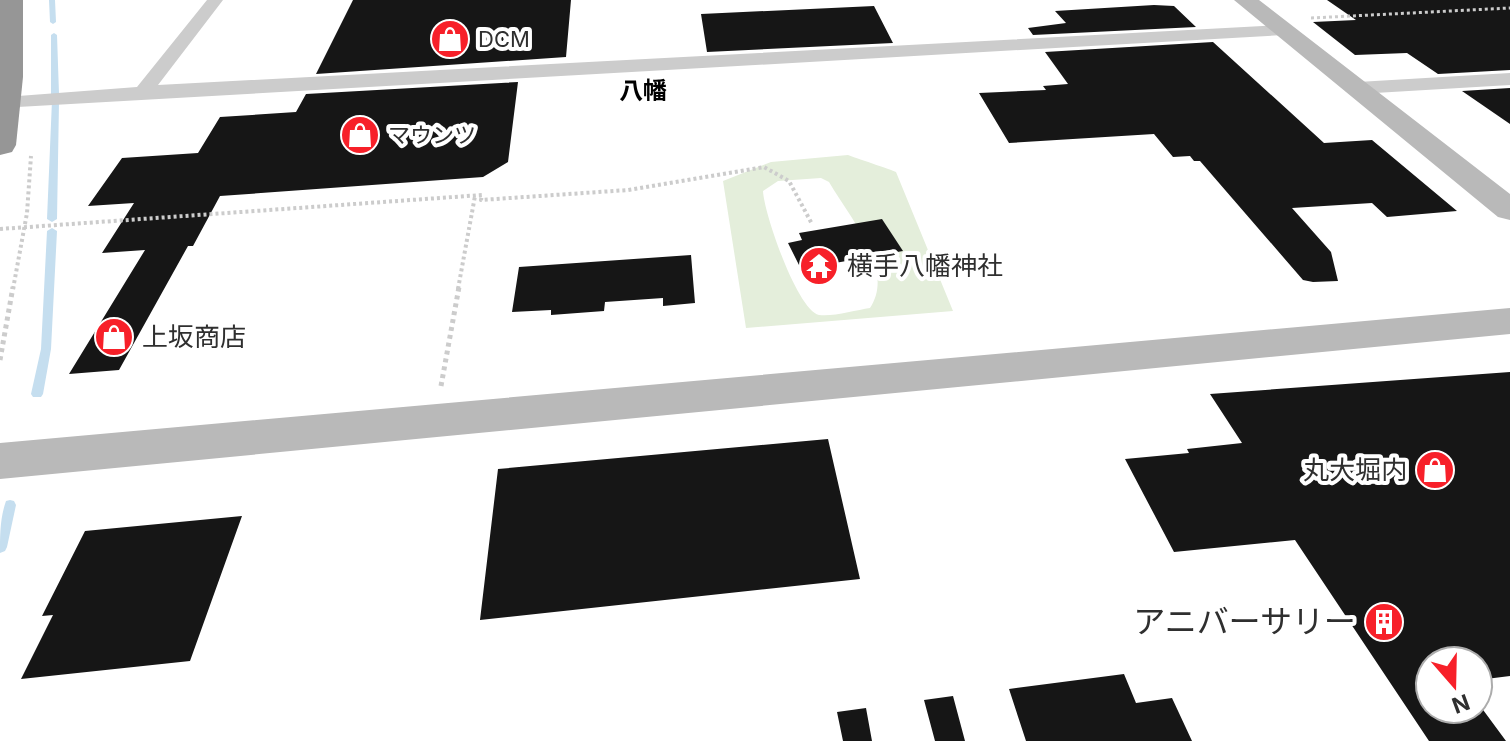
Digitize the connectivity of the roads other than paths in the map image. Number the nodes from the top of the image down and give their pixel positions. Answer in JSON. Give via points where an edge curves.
{"nodes":[{"id":1,"x":10,"y":0,"type":"edge"},
{"id":2,"x":215,"y":0,"type":"edge"},
{"id":3,"x":1245,"y":0,"type":"edge"},
{"id":4,"x":1277,"y":25,"type":"junction"},
{"id":5,"x":1510,"y":79,"type":"edge"},
{"id":6,"x":1358,"y":88,"type":"junction"},
{"id":7,"x":143,"y":92,"type":"junction"},
{"id":8,"x":5,"y":103,"type":"junction"},
{"id":9,"x":0,"y":145,"type":"edge"},
{"id":10,"x":1510,"y":210,"type":"edge"},
{"id":11,"x":1510,"y":321,"type":"edge"},
{"id":12,"x":0,"y":461,"type":"edge"}],
"edges":[{"from":1,"to":8,"type":"highway"},
{"from":2,"to":7,"type":"street"},
{"from":3,"to":4,"type":"street"},
{"from":4,"to":6,"type":"street"},
{"from":4,"to":7,"type":"street"},
{"from":5,"to":6,"type":"street"},
{"from":6,"to":10,"type":"street"},
{"from":7,"to":8,"type":"street"},
{"from":8,"to":9,"type":"highway"},
{"from":11,"to":12,"type":"street"}]}
